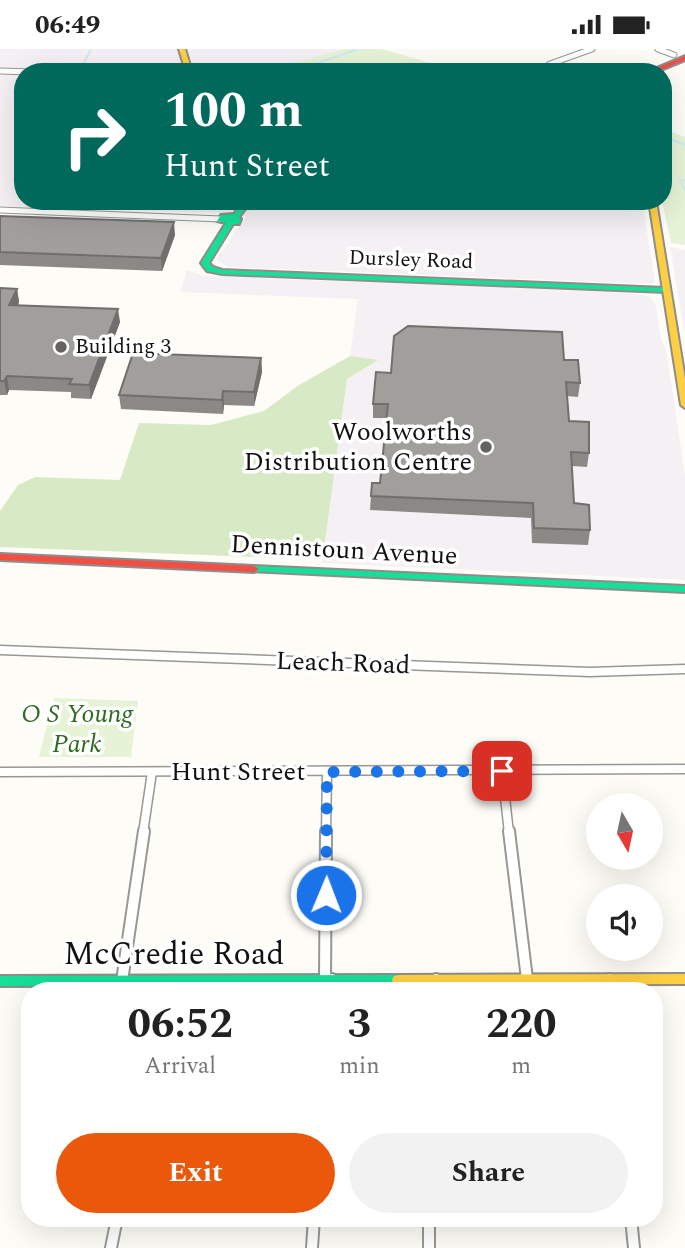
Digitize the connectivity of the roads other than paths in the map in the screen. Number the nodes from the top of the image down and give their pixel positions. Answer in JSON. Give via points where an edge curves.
{"nodes":[{"id":1,"x":592,"y":49,"type":"edge"},
{"id":2,"x":658,"y":49,"type":"edge"},
{"id":3,"x":682,"y":58,"type":"edge"},
{"id":4,"x":553,"y":63,"type":"edge"},
{"id":5,"x":0,"y":210,"type":"edge"},
{"id":6,"x":239,"y":210,"type":"edge"},
{"id":7,"x":653,"y":210,"type":"edge"},
{"id":8,"x":228,"y":220,"type":"junction"},
{"id":9,"x":666,"y":290,"type":"junction"},
{"id":10,"x":685,"y":405,"type":"edge"},
{"id":11,"x":0,"y":557,"type":"edge"},
{"id":12,"x":685,"y":589,"type":"edge"},
{"id":13,"x":0,"y":650,"type":"edge"},
{"id":14,"x":685,"y":670,"type":"edge"},
{"id":15,"x":685,"y":769,"type":"edge"},
{"id":16,"x":502,"y":771,"type":"junction"},
{"id":17,"x":0,"y":772,"type":"edge"},
{"id":18,"x":152,"y":772,"type":"junction"},
{"id":19,"x":327,"y":772,"type":"junction"},
{"id":20,"x":527,"y":979,"type":"junction"},
{"id":21,"x":685,"y":979,"type":"edge"},
{"id":22,"x":0,"y":981,"type":"edge"},
{"id":23,"x":122,"y":981,"type":"junction"},
{"id":24,"x":129,"y":982,"type":"edge"},
{"id":25,"x":329,"y":982,"type":"edge"},
{"id":26,"x":482,"y":982,"type":"edge"},
{"id":27,"x":568,"y":982,"type":"edge"},
{"id":28,"x":648,"y":982,"type":"edge"},
{"id":29,"x":115,"y":1227,"type":"edge"},
{"id":30,"x":313,"y":1227,"type":"edge"},
{"id":31,"x":429,"y":1227,"type":"edge"},
{"id":32,"x":632,"y":1227,"type":"edge"},
{"id":33,"x":111,"y":1248,"type":"edge"},
{"id":34,"x":312,"y":1248,"type":"edge"},
{"id":35,"x":429,"y":1248,"type":"edge"},
{"id":36,"x":634,"y":1248,"type":"edge"}],
"edges":[{"from":1,"to":4,"type":"street"},
{"from":2,"to":3,"type":"street"},
{"from":5,"to":8,"type":"street"},
{"from":6,"to":8,"type":"street"},
{"from":7,"to":9,"type":"street"},
{"from":8,"to":9,"type":"street","name":"Dursley Road","via":[[205,263],[210,269]]},
{"from":9,"to":10,"type":"street"},
{"from":11,"to":12,"type":"street","name":"Dennistoun Avenue"},
{"from":13,"to":14,"type":"street","name":"Leach Road","via":[[590,672]]},
{"from":15,"to":16,"type":"street","name":"Hunt Street"},
{"from":16,"to":19,"type":"street","name":"Hunt Street"},
{"from":16,"to":20,"type":"street"},
{"from":17,"to":18,"type":"street","name":"Hunt Street"},
{"from":18,"to":19,"type":"street","name":"Hunt Street"},
{"from":18,"to":23,"type":"street"},
{"from":19,"to":25,"type":"street"},
{"from":20,"to":26,"type":"street","name":"McCredie Road"},
{"from":20,"to":27,"type":"street","name":"McCredie Road"},
{"from":21,"to":28,"type":"street","name":"McCredie Road"},
{"from":22,"to":23,"type":"street","name":"McCredie Road"},
{"from":23,"to":24,"type":"street","name":"McCredie Road"},
{"from":29,"to":33,"type":"street"},
{"from":30,"to":34,"type":"street"},
{"from":31,"to":35,"type":"street"},
{"from":32,"to":36,"type":"street"}]}
